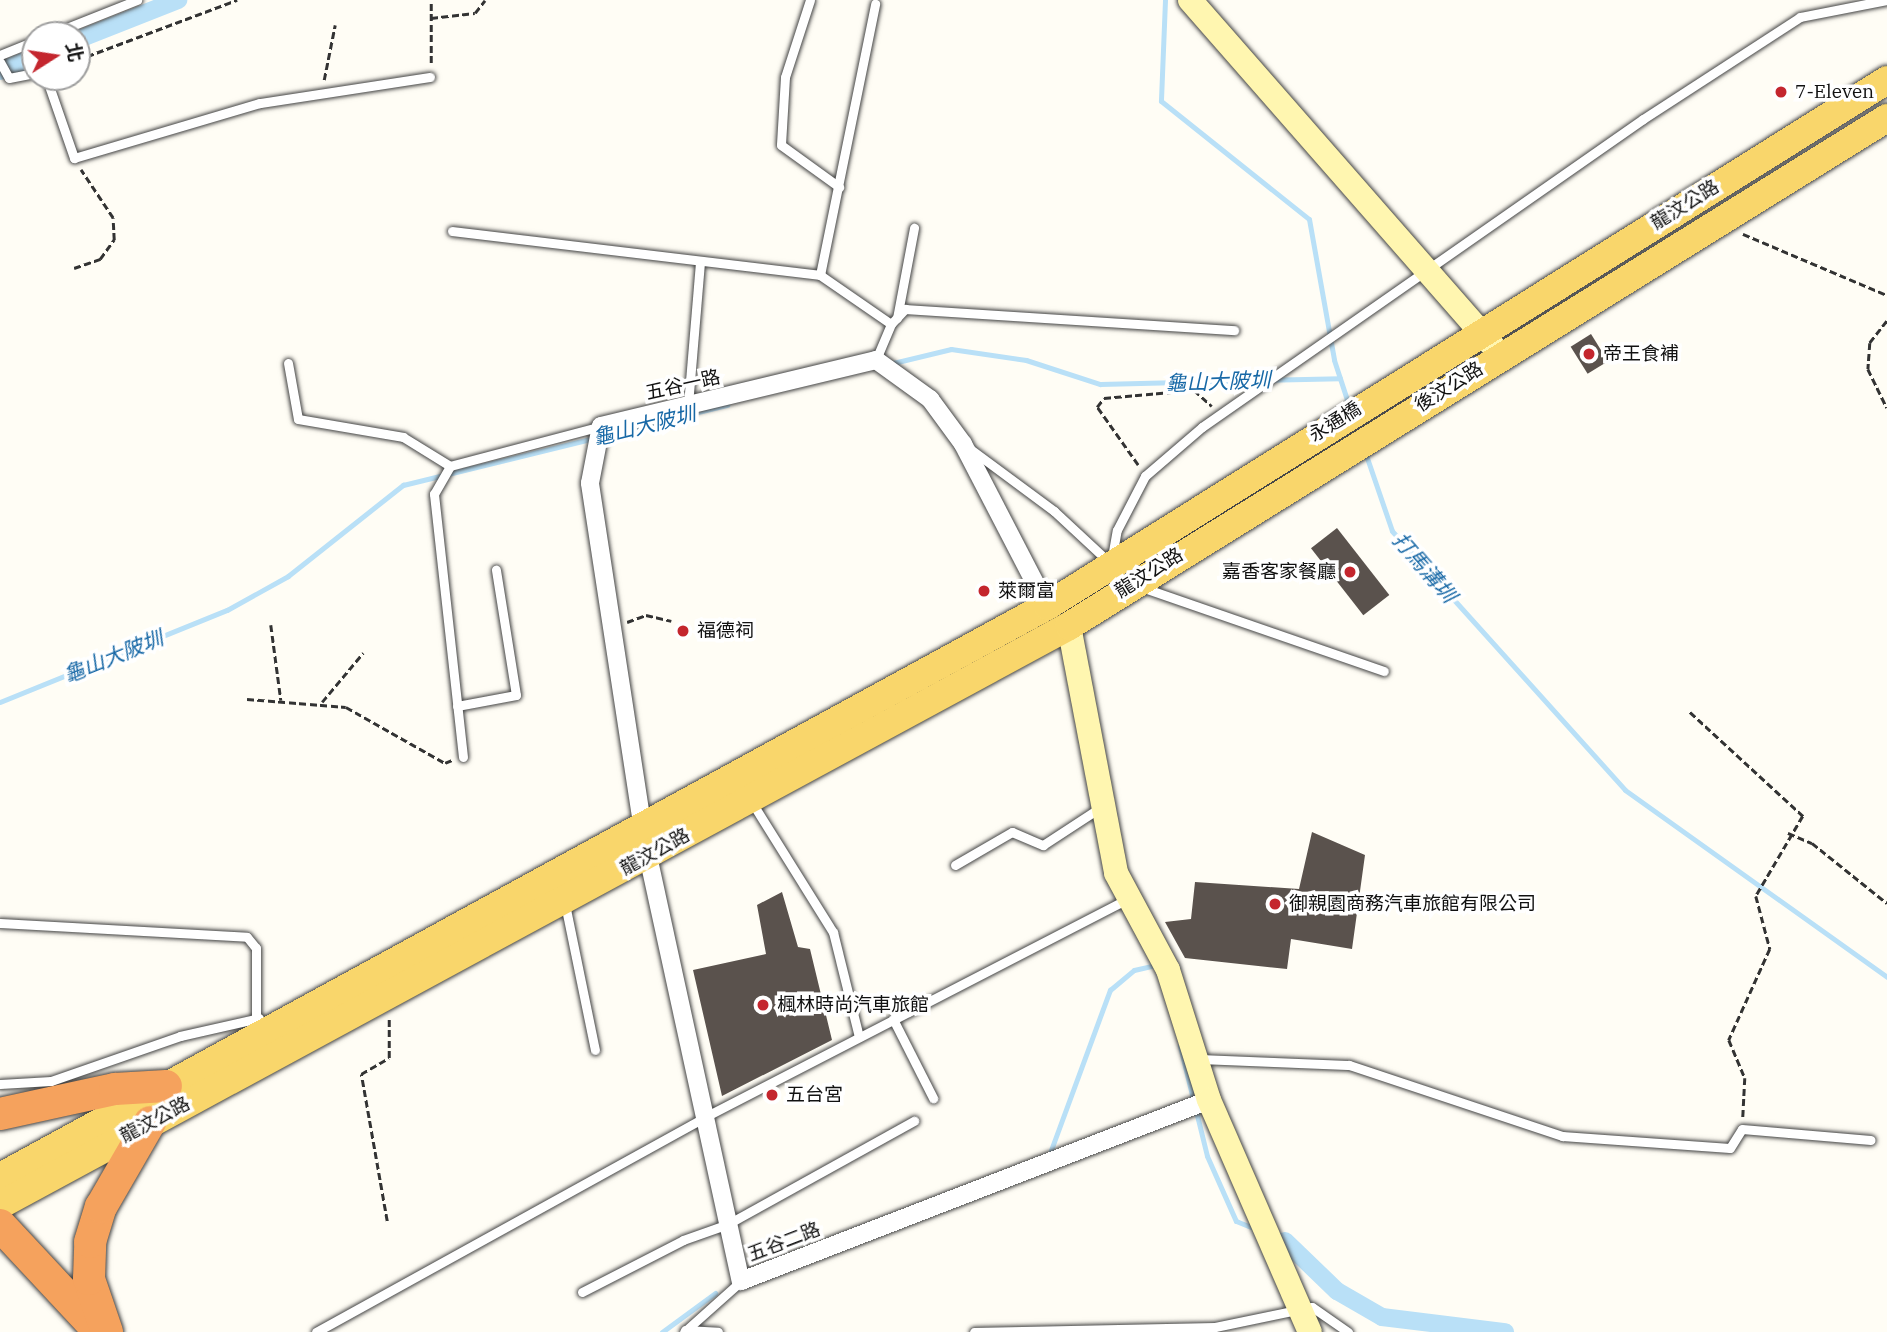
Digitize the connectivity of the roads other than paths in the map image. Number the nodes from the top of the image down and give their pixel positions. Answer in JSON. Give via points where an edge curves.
{"nodes":[{"id":1,"x":137,"y":0,"type":"edge"},
{"id":2,"x":810,"y":0,"type":"edge"},
{"id":3,"x":1190,"y":0,"type":"edge"},
{"id":4,"x":1886,"y":0,"type":"edge"},
{"id":5,"x":875,"y":4,"type":"dead end"},
{"id":6,"x":84,"y":21,"type":"edge"},
{"id":7,"x":21,"y":47,"type":"edge"},
{"id":8,"x":0,"y":55,"type":"edge"},
{"id":9,"x":0,"y":62,"type":"edge"},
{"id":10,"x":21,"y":76,"type":"edge"},
{"id":11,"x":430,"y":77,"type":"road end"},
{"id":12,"x":1887,"y":80,"type":"edge"},
{"id":13,"x":51,"y":91,"type":"edge"},
{"id":14,"x":1887,"y":118,"type":"edge"},
{"id":15,"x":839,"y":187,"type":"junction"},
{"id":16,"x":914,"y":228,"type":"dead end"},
{"id":17,"x":453,"y":231,"type":"dead end"},
{"id":18,"x":700,"y":261,"type":"junction"},
{"id":19,"x":1432,"y":270,"type":"junction"},
{"id":20,"x":820,"y":275,"type":"junction"},
{"id":21,"x":894,"y":321,"type":"junction"},
{"id":22,"x":1234,"y":330,"type":"dead end"},
{"id":23,"x":1484,"y":331,"type":"junction"},
{"id":24,"x":1501,"y":355,"type":"junction"},
{"id":25,"x":876,"y":360,"type":"junction"},
{"id":26,"x":288,"y":363,"type":"dead end"},
{"id":27,"x":1384,"y":391,"type":"joint"},
{"id":28,"x":688,"y":405,"type":"junction"},
{"id":29,"x":1397,"y":420,"type":"joint"},
{"id":30,"x":601,"y":426,"type":"junction"},
{"id":31,"x":963,"y":444,"type":"junction"},
{"id":32,"x":1285,"y":453,"type":"joint"},
{"id":33,"x":450,"y":467,"type":"junction"},
{"id":34,"x":1300,"y":480,"type":"joint"},
{"id":35,"x":1111,"y":565,"type":"junction"},
{"id":36,"x":495,"y":570,"type":"dead end"},
{"id":37,"x":1133,"y":582,"type":"junction"},
{"id":38,"x":1047,"y":606,"type":"junction"},
{"id":39,"x":1069,"y":626,"type":"junction"},
{"id":40,"x":1384,"y":671,"type":"dead end"},
{"id":41,"x":457,"y":706,"type":"junction"},
{"id":42,"x":463,"y":757,"type":"road end"},
{"id":43,"x":750,"y":799,"type":"junction"},
{"id":44,"x":1101,"y":807,"type":"junction"},
{"id":45,"x":645,"y":843,"type":"junction"},
{"id":46,"x":955,"y":865,"type":"dead end"},
{"id":47,"x":1125,"y":900,"type":"junction"},
{"id":48,"x":564,"y":901,"type":"junction"},
{"id":49,"x":0,"y":923,"type":"edge"},
{"id":50,"x":313,"y":1010,"type":"junction"},
{"id":51,"x":256,"y":1019,"type":"junction"},
{"id":52,"x":893,"y":1019,"type":"junction"},
{"id":53,"x":859,"y":1037,"type":"junction"},
{"id":54,"x":595,"y":1049,"type":"dead end"},
{"id":55,"x":1196,"y":1059,"type":"junction"},
{"id":56,"x":0,"y":1084,"type":"edge"},
{"id":57,"x":166,"y":1086,"type":"junction"},
{"id":58,"x":933,"y":1098,"type":"dead end"},
{"id":59,"x":1204,"y":1102,"type":"junction"},
{"id":60,"x":0,"y":1114,"type":"edge"},
{"id":61,"x":705,"y":1117,"type":"junction"},
{"id":62,"x":914,"y":1121,"type":"dead end"},
{"id":63,"x":150,"y":1122,"type":"junction"},
{"id":64,"x":1871,"y":1140,"type":"dead end"},
{"id":65,"x":0,"y":1177,"type":"edge"},
{"id":66,"x":0,"y":1205,"type":"edge"},
{"id":67,"x":729,"y":1224,"type":"junction"},
{"id":68,"x":0,"y":1225,"type":"edge"},
{"id":69,"x":741,"y":1281,"type":"junction"},
{"id":70,"x":582,"y":1292,"type":"dead end"},
{"id":71,"x":1298,"y":1310,"type":"junction"},
{"id":72,"x":684,"y":1331,"type":"edge"},
{"id":73,"x":1086,"y":1331,"type":"edge"},
{"id":74,"x":100,"y":1332,"type":"edge"},
{"id":75,"x":107,"y":1332,"type":"edge"},
{"id":76,"x":316,"y":1332,"type":"edge"},
{"id":77,"x":718,"y":1332,"type":"edge"},
{"id":78,"x":974,"y":1332,"type":"edge"},
{"id":79,"x":1008,"y":1332,"type":"edge"},
{"id":80,"x":1310,"y":1332,"type":"edge"},
{"id":81,"x":1348,"y":1332,"type":"edge"}],
"edges":[{"from":1,"to":6,"type":"lane"},
{"from":2,"to":15,"type":"lane","via":[[785,77],[781,145]]},
{"from":3,"to":19,"type":"street"},
{"from":4,"to":19,"type":"lane","via":[[1800,18],[1643,119]]},
{"from":5,"to":15,"type":"lane"},
{"from":7,"to":8,"type":"lane"},
{"from":9,"to":10,"type":"lane","via":[[9,78]]},
{"from":11,"to":13,"type":"lane","via":[[260,103],[74,158]]},
{"from":12,"to":23,"type":"main road","name":"龍汶公路"},
{"from":14,"to":24,"type":"main road","name":"龍汶公路"},
{"from":15,"to":20,"type":"lane","via":[[826,223]]},
{"from":16,"to":21,"type":"lane"},
{"from":17,"to":18,"type":"lane"},
{"from":18,"to":20,"type":"lane"},
{"from":18,"to":28,"type":"lane"},
{"from":19,"to":23,"type":"street"},
{"from":19,"to":35,"type":"lane","via":[[1222,415],[1145,476],[1117,530]]},
{"from":20,"to":21,"type":"lane"},
{"from":21,"to":22,"type":"lane","via":[[905,309]]},
{"from":21,"to":25,"type":"lane"},
{"from":23,"to":24,"type":"street"},
{"from":23,"to":27,"type":"main road","name":"後汶公路"},
{"from":24,"to":29,"type":"main road","name":"後汶公路"},
{"from":25,"to":28,"type":"street","name":"五谷一路"},
{"from":25,"to":31,"type":"street","via":[[930,399]]},
{"from":26,"to":33,"type":"lane","via":[[298,419],[403,437]]},
{"from":27,"to":32,"type":"main road","name":"永通橋"},
{"from":28,"to":30,"type":"street","name":"五谷一路"},
{"from":29,"to":34,"type":"main road","name":"永通橋"},
{"from":30,"to":33,"type":"lane"},
{"from":30,"to":45,"type":"street","via":[[590,483]]},
{"from":31,"to":35,"type":"lane","via":[[1054,511]]},
{"from":31,"to":38,"type":"street"},
{"from":32,"to":35,"type":"main road","name":"龍汶公路"},
{"from":33,"to":41,"type":"lane","via":[[434,494]]},
{"from":34,"to":37,"type":"main road","name":"龍汶公路"},
{"from":35,"to":37,"type":"lane"},
{"from":35,"to":38,"type":"main road","name":"龍汶公路"},
{"from":36,"to":41,"type":"lane","via":[[516,695]]},
{"from":37,"to":39,"type":"main road","name":"龍汶公路"},
{"from":37,"to":40,"type":"lane"},
{"from":38,"to":39,"type":"main road"},
{"from":38,"to":45,"type":"main road","name":"龍汶公路"},
{"from":39,"to":43,"type":"main road","name":"龍汶公路"},
{"from":39,"to":44,"type":"street"},
{"from":41,"to":42,"type":"lane"},
{"from":43,"to":45,"type":"main road","name":"龍汶公路"},
{"from":43,"to":53,"type":"lane","via":[[832,932]]},
{"from":44,"to":46,"type":"lane","via":[[1042,845],[1012,832]]},
{"from":44,"to":47,"type":"street"},
{"from":45,"to":48,"type":"main road","name":"龍汶公路"},
{"from":45,"to":50,"type":"main road","name":"龍汶公路"},
{"from":45,"to":61,"type":"street","name":"五谷二路"},
{"from":47,"to":52,"type":"lane"},
{"from":47,"to":55,"type":"street","via":[[1168,970]]},
{"from":48,"to":54,"type":"lane"},
{"from":48,"to":63,"type":"main road","name":"龍汶公路"},
{"from":49,"to":51,"type":"lane","via":[[247,937],[256,948]]},
{"from":50,"to":51,"type":"lane"},
{"from":50,"to":57,"type":"main road","name":"龍汶公路"},
{"from":51,"to":56,"type":"lane","via":[[180,1036],[51,1081]]},
{"from":52,"to":53,"type":"lane"},
{"from":52,"to":58,"type":"lane"},
{"from":53,"to":61,"type":"lane"},
{"from":55,"to":59,"type":"street"},
{"from":55,"to":64,"type":"lane","via":[[1349,1065],[1562,1136],[1730,1148],[1742,1129]]},
{"from":57,"to":60,"type":"highway","via":[[115,1089]]},
{"from":57,"to":65,"type":"main road","name":"龍汶公路"},
{"from":59,"to":69,"type":"street","name":"五谷二路"},
{"from":59,"to":71,"type":"street"},
{"from":61,"to":67,"type":"street","name":"五谷二路"},
{"from":61,"to":76,"type":"lane"},
{"from":62,"to":67,"type":"lane"},
{"from":63,"to":66,"type":"main road","name":"龍汶公路"},
{"from":63,"to":75,"type":"highway","via":[[101,1207],[90,1242],[89,1279]]},
{"from":67,"to":69,"type":"street","name":"五谷二路"},
{"from":67,"to":70,"type":"lane","via":[[682,1240]]},
{"from":68,"to":74,"type":"highway"},
{"from":69,"to":72,"type":"lane"},
{"from":71,"to":73,"type":"lane","via":[[1215,1327]]},
{"from":71,"to":80,"type":"street"},
{"from":71,"to":81,"type":"lane","via":[[1312,1307]]},
{"from":72,"to":77,"type":"lane"},
{"from":73,"to":79,"type":"lane"},
{"from":78,"to":79,"type":"lane"}]}
